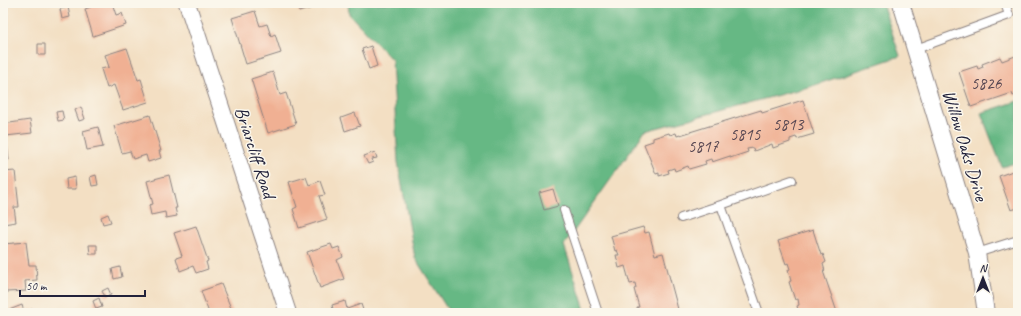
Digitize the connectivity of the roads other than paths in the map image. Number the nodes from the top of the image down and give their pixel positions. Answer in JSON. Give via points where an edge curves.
{"nodes":[{"id":1,"x":186,"y":3,"type":"edge"},
{"id":2,"x":901,"y":3,"type":"edge"},
{"id":3,"x":1005,"y":3,"type":"edge"},
{"id":4,"x":916,"y":49,"type":"junction"},
{"id":5,"x":792,"y":180,"type":"dead end"},
{"id":6,"x":720,"y":205,"type":"junction"},
{"id":7,"x":564,"y":210,"type":"dead end"},
{"id":8,"x":681,"y":218,"type":"dead end"},
{"id":9,"x":1018,"y":240,"type":"edge"},
{"id":10,"x":977,"y":253,"type":"junction"},
{"id":11,"x":288,"y":313,"type":"edge"},
{"id":12,"x":598,"y":313,"type":"edge"},
{"id":13,"x":759,"y":313,"type":"edge"},
{"id":14,"x":986,"y":313,"type":"edge"}],
"edges":[{"from":1,"to":11,"type":"street","name":"Briarcliff Road"},
{"from":2,"to":4,"type":"street","name":"Willow Oaks Drive"},
{"from":3,"to":4,"type":"lane","via":[[1009,14]]},
{"from":4,"to":10,"type":"street","name":"Willow Oaks Drive"},
{"from":5,"to":6,"type":"lane"},
{"from":6,"to":8,"type":"lane"},
{"from":6,"to":13,"type":"lane"},
{"from":7,"to":12,"type":"lane"},
{"from":9,"to":10,"type":"lane"},
{"from":10,"to":14,"type":"street","name":"Willow Oaks Drive"}]}
